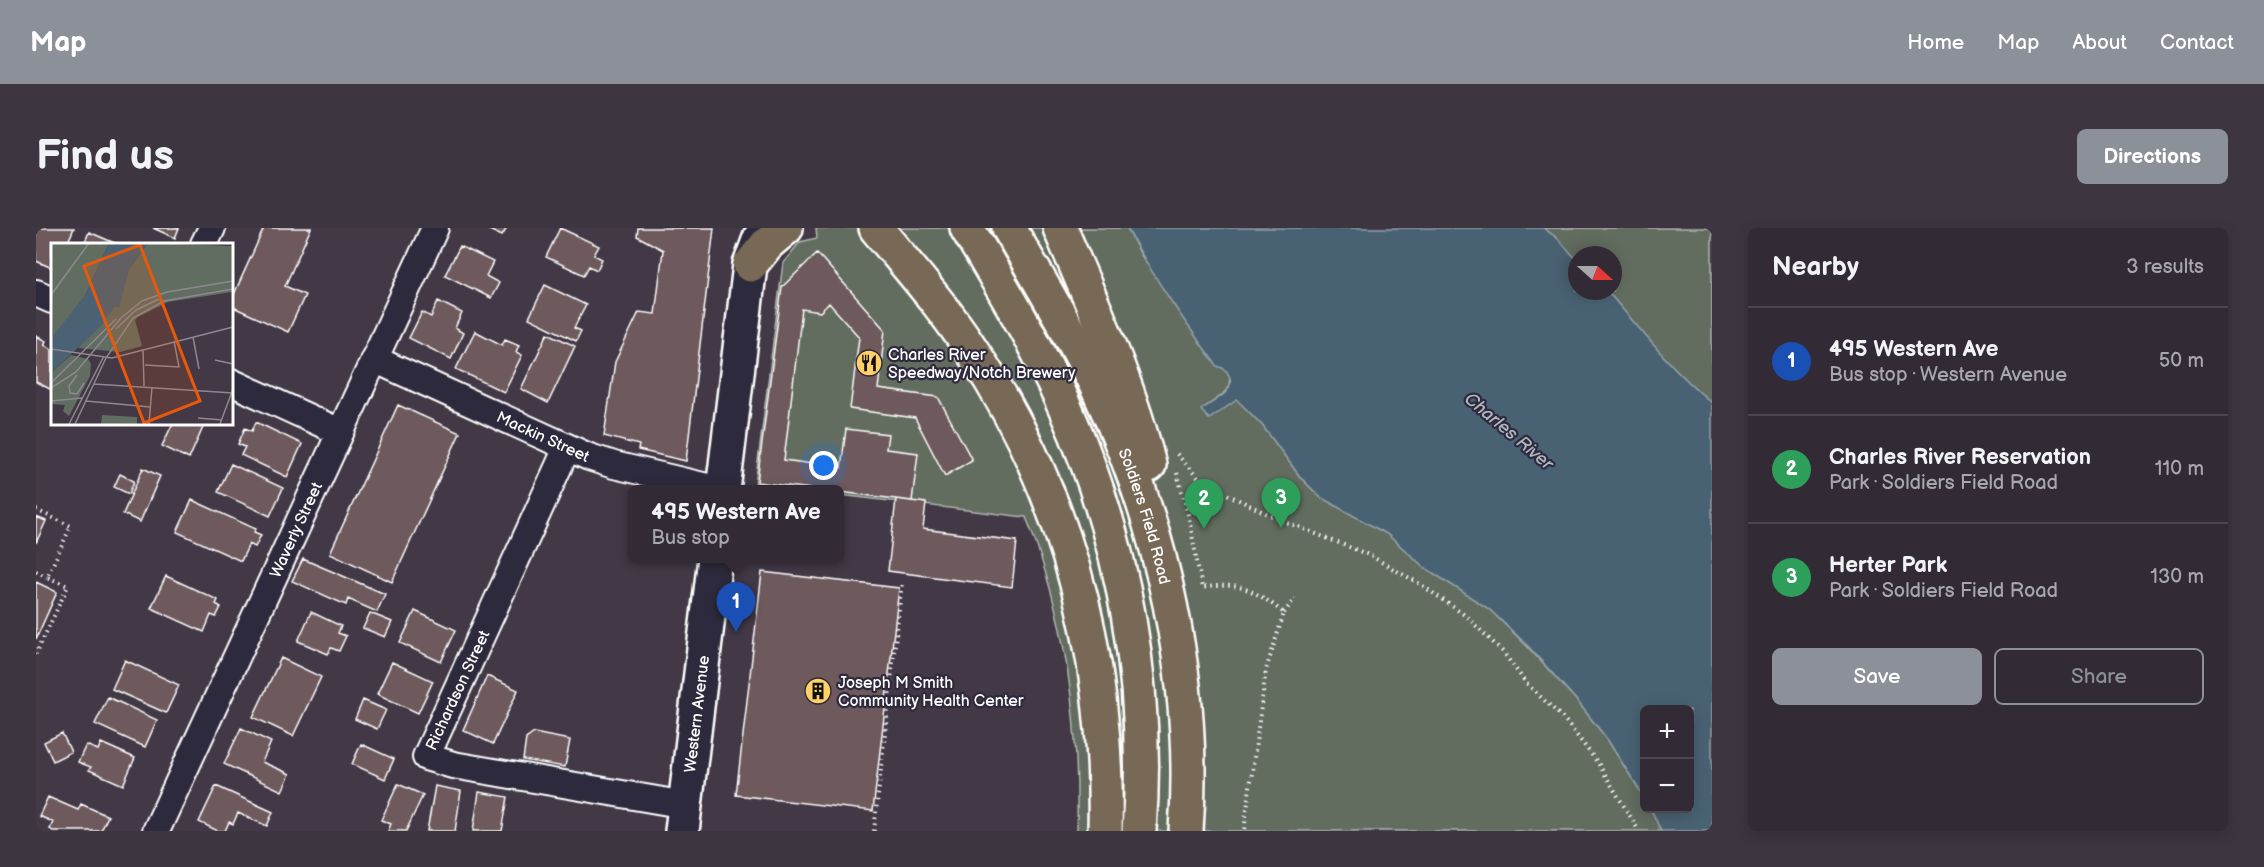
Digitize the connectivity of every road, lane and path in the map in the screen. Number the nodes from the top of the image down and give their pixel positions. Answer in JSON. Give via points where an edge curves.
{"nodes":[{"id":1,"x":212,"y":228,"type":"edge"},
{"id":2,"x":435,"y":228,"type":"edge"},
{"id":3,"x":748,"y":228,"type":"edge"},
{"id":4,"x":764,"y":228,"type":"edge"},
{"id":5,"x":786,"y":228,"type":"edge"},
{"id":6,"x":968,"y":228,"type":"edge"},
{"id":7,"x":1009,"y":228,"type":"edge"},
{"id":8,"x":1060,"y":228,"type":"edge"},
{"id":9,"x":876,"y":232,"type":"edge"},
{"id":10,"x":204,"y":243,"type":"edge"},
{"id":11,"x":750,"y":266,"type":"junction"},
{"id":12,"x":36,"y":293,"type":"edge"},
{"id":13,"x":51,"y":300,"type":"edge"},
{"id":14,"x":375,"y":359,"type":"junction"},
{"id":15,"x":232,"y":382,"type":"edge"},
{"id":16,"x":340,"y":432,"type":"junction"},
{"id":17,"x":567,"y":448,"type":"junction"},
{"id":18,"x":1174,"y":450,"type":"dead end"},
{"id":19,"x":704,"y":485,"type":"edge"},
{"id":20,"x":723,"y":485,"type":"edge"},
{"id":21,"x":36,"y":510,"type":"edge"},
{"id":22,"x":1189,"y":518,"type":"dead end"},
{"id":23,"x":1160,"y":559,"type":"junction"},
{"id":24,"x":714,"y":563,"type":"edge"},
{"id":25,"x":36,"y":571,"type":"edge"},
{"id":26,"x":47,"y":577,"type":"junction"},
{"id":27,"x":902,"y":582,"type":"dead end"},
{"id":28,"x":1295,"y":598,"type":"dead end"},
{"id":29,"x":1284,"y":613,"type":"junction"},
{"id":30,"x":36,"y":654,"type":"edge"},
{"id":31,"x":684,"y":818,"type":"edge"},
{"id":32,"x":156,"y":831,"type":"edge"},
{"id":33,"x":874,"y":831,"type":"edge"},
{"id":34,"x":1105,"y":831,"type":"edge"},
{"id":35,"x":1140,"y":831,"type":"edge"},
{"id":36,"x":1186,"y":831,"type":"edge"},
{"id":37,"x":1244,"y":831,"type":"edge"},
{"id":38,"x":1639,"y":831,"type":"edge"}],
"edges":[{"from":1,"to":10,"type":"street"},
{"from":2,"to":14,"type":"street","name":"Waverly Street"},
{"from":3,"to":11,"type":"main road"},
{"from":4,"to":11,"type":"main road"},
{"from":5,"to":11,"type":"main road"},
{"from":6,"to":35,"type":"main road","via":[[1057,390],[1104,513],[1125,598],[1137,685]]},
{"from":7,"to":23,"type":"main road","name":"Soldiers Field Road","via":[[1099,391],[1133,473]]},
{"from":8,"to":23,"type":"main road","via":[[1107,338],[1140,431],[1152,486]]},
{"from":9,"to":34,"type":"main road","via":[[941,307],[984,370],[1022,435],[1054,510],[1079,587],[1096,669],[1104,748]]},
{"from":11,"to":20,"type":"main road"},
{"from":12,"to":13,"type":"street"},
{"from":14,"to":16,"type":"street","name":"Waverly Street"},
{"from":14,"to":17,"type":"street","name":"Mackin Street"},
{"from":15,"to":16,"type":"street"},
{"from":16,"to":32,"type":"street","name":"Waverly Street"},
{"from":17,"to":19,"type":"street","name":"Mackin Street","via":[[608,463]]},
{"from":17,"to":31,"type":"street","name":"Richardson Street","via":[[426,757]]},
{"from":18,"to":38,"type":"path","via":[[1206,484],[1276,518],[1369,555],[1466,616],[1564,719],[1598,763]]},
{"from":21,"to":26,"type":"path","via":[[71,526]]},
{"from":22,"to":29,"type":"path","via":[[1202,588],[1234,585]]},
{"from":23,"to":36,"type":"main road","name":"Soldiers Field Road","via":[[1182,688]]},
{"from":24,"to":31,"type":"main road","name":"Western Avenue"},
{"from":25,"to":26,"type":"path"},
{"from":26,"to":30,"type":"path","via":[[68,586]]},
{"from":27,"to":33,"type":"path"},
{"from":28,"to":29,"type":"path"},
{"from":29,"to":37,"type":"path","via":[[1266,670]]}]}
